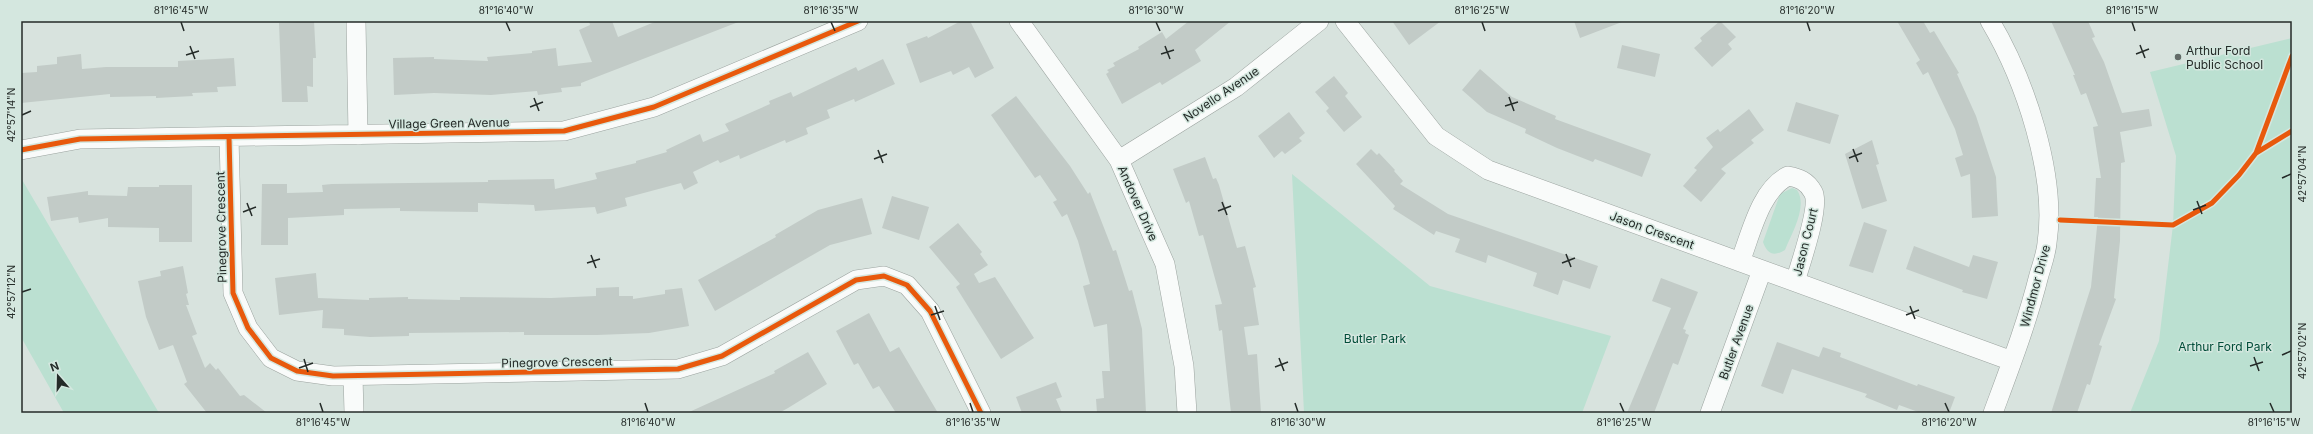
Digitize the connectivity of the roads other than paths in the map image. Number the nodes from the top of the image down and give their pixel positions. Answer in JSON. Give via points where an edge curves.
{"nodes":[{"id":1,"x":356,"y":21,"type":"edge"},
{"id":2,"x":858,"y":21,"type":"edge"},
{"id":3,"x":1019,"y":21,"type":"edge"},
{"id":4,"x":1319,"y":21,"type":"edge"},
{"id":5,"x":1345,"y":21,"type":"edge"},
{"id":6,"x":1990,"y":21,"type":"edge"},
{"id":7,"x":358,"y":134,"type":"junction"},
{"id":8,"x":230,"y":137,"type":"junction"},
{"id":9,"x":21,"y":150,"type":"edge"},
{"id":10,"x":1119,"y":160,"type":"junction"},
{"id":11,"x":1740,"y":262,"type":"junction"},
{"id":12,"x":1762,"y":270,"type":"junction"},
{"id":13,"x":1795,"y":282,"type":"junction"},
{"id":14,"x":2012,"y":361,"type":"junction"},
{"id":15,"x":353,"y":376,"type":"junction"},
{"id":16,"x":354,"y":413,"type":"edge"},
{"id":17,"x":981,"y":413,"type":"edge"},
{"id":18,"x":1187,"y":413,"type":"edge"},
{"id":19,"x":1710,"y":413,"type":"edge"},
{"id":20,"x":1993,"y":413,"type":"edge"}],
"edges":[{"from":1,"to":7,"type":"street"},
{"from":2,"to":7,"type":"street","name":"Village Green Avenue","via":[[654,107],[564,131]]},
{"from":3,"to":10,"type":"street","name":"Andover Drive"},
{"from":4,"to":10,"type":"street","name":"Novello Avenue","via":[[1236,88]]},
{"from":5,"to":11,"type":"street","name":"Jason Crescent","via":[[1436,136],[1488,170]]},
{"from":6,"to":14,"type":"street","name":"Windmor Drive","via":[[2001,38],[2033,118],[2048,187],[2047,243],[2030,312]]},
{"from":7,"to":8,"type":"street","name":"Village Green Avenue"},
{"from":8,"to":9,"type":"street","name":"Village Green Avenue","via":[[80,139]]},
{"from":8,"to":15,"type":"street","name":"Pinegrove Crescent","via":[[233,293],[248,328],[271,358],[297,371]]},
{"from":10,"to":18,"type":"street","name":"Andover Drive","via":[[1165,264],[1184,366]]},
{"from":11,"to":12,"type":"street","name":"Jason Crescent"},
{"from":11,"to":13,"type":"street","name":"Jason Court","via":[[1766,195],[1777,181],[1788,176],[1802,180],[1814,193],[1815,210]]},
{"from":12,"to":13,"type":"street","name":"Jason Crescent"},
{"from":12,"to":19,"type":"street","name":"Butler Avenue"},
{"from":13,"to":14,"type":"street","name":"Jason Crescent"},
{"from":14,"to":20,"type":"street","name":"Windmor Drive"},
{"from":15,"to":16,"type":"street"},
{"from":15,"to":17,"type":"street","name":"Pinegrove Crescent","via":[[678,369],[722,356],[856,280],[884,276],[907,285],[930,311]]}]}
